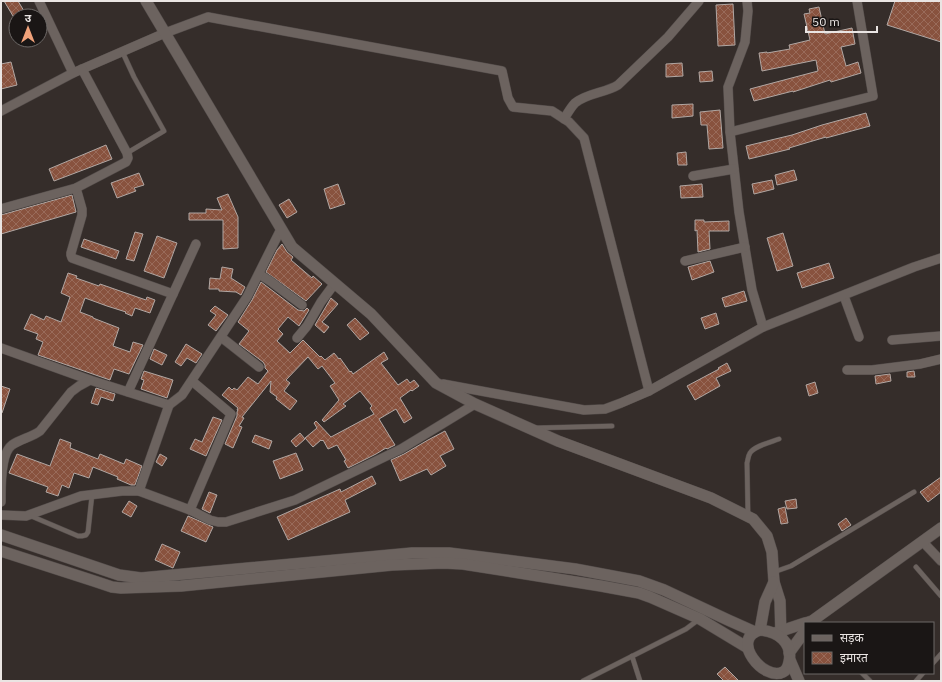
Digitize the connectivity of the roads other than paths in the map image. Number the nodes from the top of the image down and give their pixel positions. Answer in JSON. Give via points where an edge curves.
{"nodes":[{"id":1,"x":39,"y":1,"type":"edge"},
{"id":2,"x":146,"y":1,"type":"edge"},
{"id":3,"x":699,"y":1,"type":"edge"},
{"id":4,"x":747,"y":1,"type":"edge"},
{"id":5,"x":857,"y":1,"type":"edge"},
{"id":6,"x":165,"y":33,"type":"junction"},
{"id":7,"x":122,"y":51,"type":"junction"},
{"id":8,"x":82,"y":69,"type":"junction"},
{"id":9,"x":73,"y":73,"type":"junction"},
{"id":10,"x":1,"y":111,"type":"edge"},
{"id":11,"x":564,"y":119,"type":"junction"},
{"id":12,"x":730,"y":132,"type":"junction"},
{"id":13,"x":127,"y":153,"type":"junction"},
{"id":14,"x":734,"y":169,"type":"junction"},
{"id":15,"x":693,"y":176,"type":"dead end"},
{"id":16,"x":76,"y":188,"type":"junction"},
{"id":17,"x":1,"y":209,"type":"edge"},
{"id":18,"x":281,"y":229,"type":"junction"},
{"id":19,"x":196,"y":244,"type":"dead end"},
{"id":20,"x":745,"y":247,"type":"junction"},
{"id":21,"x":941,"y":258,"type":"edge"},
{"id":22,"x":685,"y":261,"type":"dead end"},
{"id":23,"x":259,"y":274,"type":"junction"},
{"id":24,"x":335,"y":283,"type":"junction"},
{"id":25,"x":174,"y":294,"type":"junction"},
{"id":26,"x":844,"y":296,"type":"junction"},
{"id":27,"x":302,"y":305,"type":"dead end"},
{"id":28,"x":763,"y":327,"type":"junction"},
{"id":29,"x":941,"y":336,"type":"edge"},
{"id":30,"x":221,"y":337,"type":"junction"},
{"id":31,"x":859,"y":337,"type":"dead end"},
{"id":32,"x":297,"y":338,"type":"dead end"},
{"id":33,"x":892,"y":340,"type":"dead end"},
{"id":34,"x":1,"y":348,"type":"edge"},
{"id":35,"x":941,"y":359,"type":"edge"},
{"id":36,"x":259,"y":367,"type":"dead end"},
{"id":37,"x":847,"y":370,"type":"dead end"},
{"id":38,"x":90,"y":380,"type":"junction"},
{"id":39,"x":192,"y":381,"type":"junction"},
{"id":40,"x":436,"y":383,"type":"junction"},
{"id":41,"x":649,"y":391,"type":"junction"},
{"id":42,"x":128,"y":392,"type":"junction"},
{"id":43,"x":475,"y":404,"type":"junction"},
{"id":44,"x":169,"y":405,"type":"junction"},
{"id":45,"x":612,"y":426,"type":"dead end"},
{"id":46,"x":527,"y":428,"type":"junction"},
{"id":47,"x":779,"y":439,"type":"dead end"},
{"id":48,"x":2,"y":470,"type":"edge"},
{"id":49,"x":139,"y":491,"type":"junction"},
{"id":50,"x":914,"y":492,"type":"dead end"},
{"id":51,"x":92,"y":495,"type":"junction"},
{"id":52,"x":1,"y":502,"type":"edge"},
{"id":53,"x":190,"y":510,"type":"junction"},
{"id":54,"x":1,"y":515,"type":"edge"},
{"id":55,"x":29,"y":515,"type":"junction"},
{"id":56,"x":748,"y":516,"type":"junction"},
{"id":57,"x":941,"y":528,"type":"edge"},
{"id":58,"x":1,"y":535,"type":"edge"},
{"id":59,"x":923,"y":542,"type":"junction"},
{"id":60,"x":1,"y":551,"type":"edge"},
{"id":61,"x":941,"y":561,"type":"edge"},
{"id":62,"x":916,"y":568,"type":"dead end"},
{"id":63,"x":774,"y":577,"type":"junction"},
{"id":64,"x":941,"y":596,"type":"edge"},
{"id":65,"x":700,"y":619,"type":"junction"},
{"id":66,"x":810,"y":622,"type":"edge"},
{"id":67,"x":804,"y":625,"type":"edge"},
{"id":68,"x":758,"y":631,"type":"junction"},
{"id":69,"x":804,"y":633,"type":"edge"},
{"id":70,"x":779,"y":634,"type":"junction"},
{"id":71,"x":748,"y":648,"type":"junction"},
{"id":72,"x":941,"y":654,"type":"edge"},
{"id":73,"x":632,"y":656,"type":"junction"},
{"id":74,"x":790,"y":657,"type":"junction"},
{"id":75,"x":934,"y":662,"type":"edge"},
{"id":76,"x":774,"y":677,"type":"edge"},
{"id":77,"x":583,"y":681,"type":"edge"},
{"id":78,"x":640,"y":681,"type":"edge"},
{"id":79,"x":799,"y":681,"type":"edge"}],
"edges":[{"from":1,"to":9,"type":"street"},
{"from":2,"to":6,"type":"main road"},
{"from":3,"to":11,"type":"street","via":[[668,37],[618,85],[583,98],[574,104]]},
{"from":4,"to":12,"type":"street","via":[[746,42],[728,87]]},
{"from":5,"to":12,"type":"street","via":[[873,96]]},
{"from":6,"to":7,"type":"street"},
{"from":6,"to":11,"type":"street","via":[[208,17],[502,71],[507,95],[513,107],[552,111]]},
{"from":6,"to":18,"type":"main road"},
{"from":7,"to":8,"type":"street"},
{"from":7,"to":13,"type":"lane","via":[[164,131]]},
{"from":8,"to":9,"type":"street"},
{"from":8,"to":13,"type":"street"},
{"from":9,"to":10,"type":"street"},
{"from":11,"to":41,"type":"street","via":[[584,138]]},
{"from":12,"to":14,"type":"street"},
{"from":13,"to":16,"type":"street","via":[[126,162]]},
{"from":14,"to":15,"type":"street"},
{"from":14,"to":20,"type":"street"},
{"from":16,"to":17,"type":"street"},
{"from":16,"to":25,"type":"street","via":[[82,215],[71,253],[72,258]]},
{"from":18,"to":23,"type":"street"},
{"from":18,"to":24,"type":"main road","via":[[292,247]]},
{"from":19,"to":25,"type":"street"},
{"from":20,"to":22,"type":"street"},
{"from":20,"to":28,"type":"street","via":[[752,290]]},
{"from":21,"to":26,"type":"street"},
{"from":23,"to":27,"type":"street"},
{"from":23,"to":30,"type":"street"},
{"from":24,"to":32,"type":"street"},
{"from":24,"to":40,"type":"main road","via":[[371,314]]},
{"from":25,"to":42,"type":"street"},
{"from":26,"to":28,"type":"street"},
{"from":26,"to":31,"type":"street"},
{"from":28,"to":41,"type":"street"},
{"from":29,"to":33,"type":"street"},
{"from":30,"to":36,"type":"street"},
{"from":30,"to":39,"type":"street"},
{"from":34,"to":38,"type":"street"},
{"from":35,"to":37,"type":"street","via":[[872,370]]},
{"from":38,"to":42,"type":"street"},
{"from":38,"to":48,"type":"street","via":[[71,392],[40,431],[9,448]]},
{"from":39,"to":44,"type":"street","via":[[182,395]]},
{"from":39,"to":53,"type":"street","via":[[231,414]]},
{"from":40,"to":41,"type":"street","via":[[584,410],[606,409]]},
{"from":40,"to":43,"type":"main road"},
{"from":42,"to":44,"type":"street"},
{"from":43,"to":46,"type":"main road"},
{"from":43,"to":53,"type":"street","via":[[401,448],[295,500],[226,522],[210,520]]},
{"from":44,"to":49,"type":"street"},
{"from":45,"to":46,"type":"lane"},
{"from":46,"to":56,"type":"main road","via":[[558,442],[711,498]]},
{"from":47,"to":56,"type":"lane","via":[[756,448],[748,456]]},
{"from":48,"to":52,"type":"street"},
{"from":49,"to":51,"type":"street"},
{"from":49,"to":53,"type":"street"},
{"from":50,"to":63,"type":"lane"},
{"from":51,"to":55,"type":"street","via":[[81,496]]},
{"from":51,"to":55,"type":"lane","via":[[86,535],[78,536]]},
{"from":54,"to":55,"type":"street"},
{"from":56,"to":63,"type":"main road","via":[[767,536],[772,552]]},
{"from":57,"to":59,"type":"main road"},
{"from":58,"to":68,"type":"main road","via":[[119,575],[141,578],[412,553],[449,553],[513,561],[638,581]]},
{"from":59,"to":61,"type":"street"},
{"from":59,"to":66,"type":"main road"},
{"from":60,"to":65,"type":"main road","via":[[121,588],[181,586],[392,564],[458,564],[638,593]]},
{"from":62,"to":64,"type":"lane"},
{"from":63,"to":68,"type":"main road"},
{"from":63,"to":70,"type":"main road","via":[[780,601]]},
{"from":65,"to":71,"type":"main road"},
{"from":65,"to":73,"type":"lane","via":[[686,629]]},
{"from":67,"to":70,"type":"main road"},
{"from":68,"to":70,"type":"main road","via":[[768,630]]},
{"from":68,"to":71,"type":"main road","via":[[751,636]]},
{"from":69,"to":74,"type":"main road"},
{"from":70,"to":74,"type":"main road","via":[[788,648]]},
{"from":71,"to":76,"type":"main road","via":[[754,660]]},
{"from":72,"to":75,"type":"lane"},
{"from":73,"to":77,"type":"lane"},
{"from":73,"to":78,"type":"lane"},
{"from":74,"to":76,"type":"main road","via":[[788,668]]},
{"from":74,"to":79,"type":"main road"}]}
